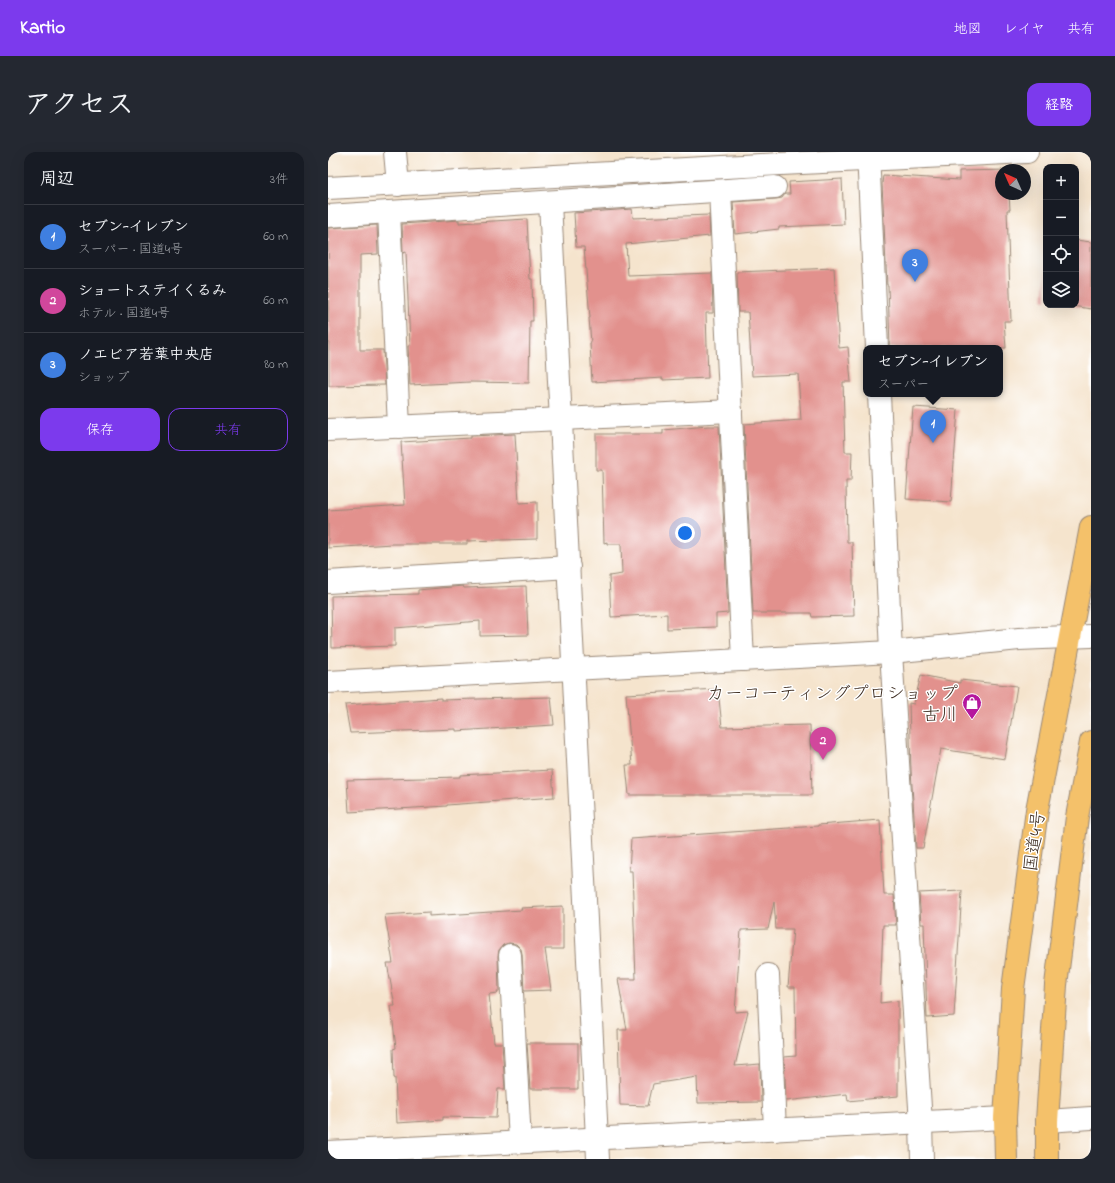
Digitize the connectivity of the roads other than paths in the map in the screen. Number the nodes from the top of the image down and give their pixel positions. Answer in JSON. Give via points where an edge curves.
{"nodes":[{"id":1,"x":395,"y":152,"type":"edge"},
{"id":2,"x":1027,"y":152,"type":"edge"},
{"id":3,"x":868,"y":156,"type":"edge"},
{"id":4,"x":781,"y":158,"type":"edge"},
{"id":5,"x":398,"y":185,"type":"junction"},
{"id":6,"x":775,"y":187,"type":"dead end"},
{"id":7,"x":328,"y":188,"type":"edge"},
{"id":8,"x":720,"y":191,"type":"junction"},
{"id":9,"x":550,"y":202,"type":"junction"},
{"id":10,"x":389,"y":212,"type":"junction"},
{"id":11,"x":328,"y":216,"type":"edge"},
{"id":12,"x":877,"y":345,"type":"edge"},
{"id":13,"x":879,"y":397,"type":"edge"},
{"id":14,"x":731,"y":411,"type":"junction"},
{"id":15,"x":561,"y":419,"type":"junction"},
{"id":16,"x":399,"y":427,"type":"junction"},
{"id":17,"x":328,"y":430,"type":"edge"},
{"id":18,"x":1091,"y":527,"type":"edge"},
{"id":19,"x":569,"y":568,"type":"junction"},
{"id":20,"x":328,"y":582,"type":"edge"},
{"id":21,"x":1081,"y":636,"type":"edge"},
{"id":22,"x":891,"y":652,"type":"junction"},
{"id":23,"x":743,"y":660,"type":"junction"},
{"id":24,"x":574,"y":669,"type":"junction"},
{"id":25,"x":328,"y":682,"type":"edge"},
{"id":26,"x":1091,"y":742,"type":"edge"},
{"id":27,"x":510,"y":955,"type":"dead end"},
{"id":28,"x":768,"y":974,"type":"dead end"},
{"id":29,"x":1005,"y":1118,"type":"junction"},
{"id":30,"x":1091,"y":1118,"type":"edge"},
{"id":31,"x":1048,"y":1121,"type":"junction"},
{"id":32,"x":920,"y":1123,"type":"junction"},
{"id":33,"x":775,"y":1130,"type":"junction"},
{"id":34,"x":520,"y":1142,"type":"junction"},
{"id":35,"x":598,"y":1149,"type":"edge"},
{"id":36,"x":328,"y":1152,"type":"edge"},
{"id":37,"x":922,"y":1159,"type":"edge"},
{"id":38,"x":1006,"y":1159,"type":"edge"},
{"id":39,"x":1047,"y":1159,"type":"edge"}],
"edges":[{"from":1,"to":5,"type":"street"},
{"from":2,"to":3,"type":"street"},
{"from":3,"to":4,"type":"street"},
{"from":3,"to":12,"type":"street"},
{"from":4,"to":5,"type":"street"},
{"from":5,"to":7,"type":"street"},
{"from":6,"to":8,"type":"street"},
{"from":8,"to":9,"type":"street"},
{"from":8,"to":14,"type":"street"},
{"from":9,"to":10,"type":"street"},
{"from":9,"to":15,"type":"street"},
{"from":10,"to":11,"type":"street"},
{"from":10,"to":16,"type":"street"},
{"from":13,"to":22,"type":"street"},
{"from":14,"to":15,"type":"street"},
{"from":14,"to":23,"type":"street"},
{"from":15,"to":16,"type":"street"},
{"from":15,"to":19,"type":"street"},
{"from":16,"to":17,"type":"street"},
{"from":18,"to":21,"type":"highway","name":"国道4号"},
{"from":19,"to":20,"type":"street"},
{"from":19,"to":24,"type":"street"},
{"from":21,"to":22,"type":"street","via":[[1018,639]]},
{"from":21,"to":29,"type":"highway","name":"国道4号","via":[[1036,818],[1013,989]]},
{"from":22,"to":23,"type":"street"},
{"from":22,"to":32,"type":"street"},
{"from":23,"to":24,"type":"street"},
{"from":24,"to":25,"type":"street"},
{"from":24,"to":35,"type":"street"},
{"from":26,"to":31,"type":"highway","via":[[1077,817],[1056,985]]},
{"from":27,"to":34,"type":"street"},
{"from":28,"to":33,"type":"street"},
{"from":29,"to":32,"type":"street"},
{"from":29,"to":38,"type":"highway","name":"国道4号"},
{"from":30,"to":31,"type":"street"},
{"from":31,"to":39,"type":"highway"},
{"from":32,"to":33,"type":"street"},
{"from":32,"to":37,"type":"street"},
{"from":33,"to":35,"type":"street"},
{"from":34,"to":35,"type":"street"},
{"from":34,"to":36,"type":"street"}]}
